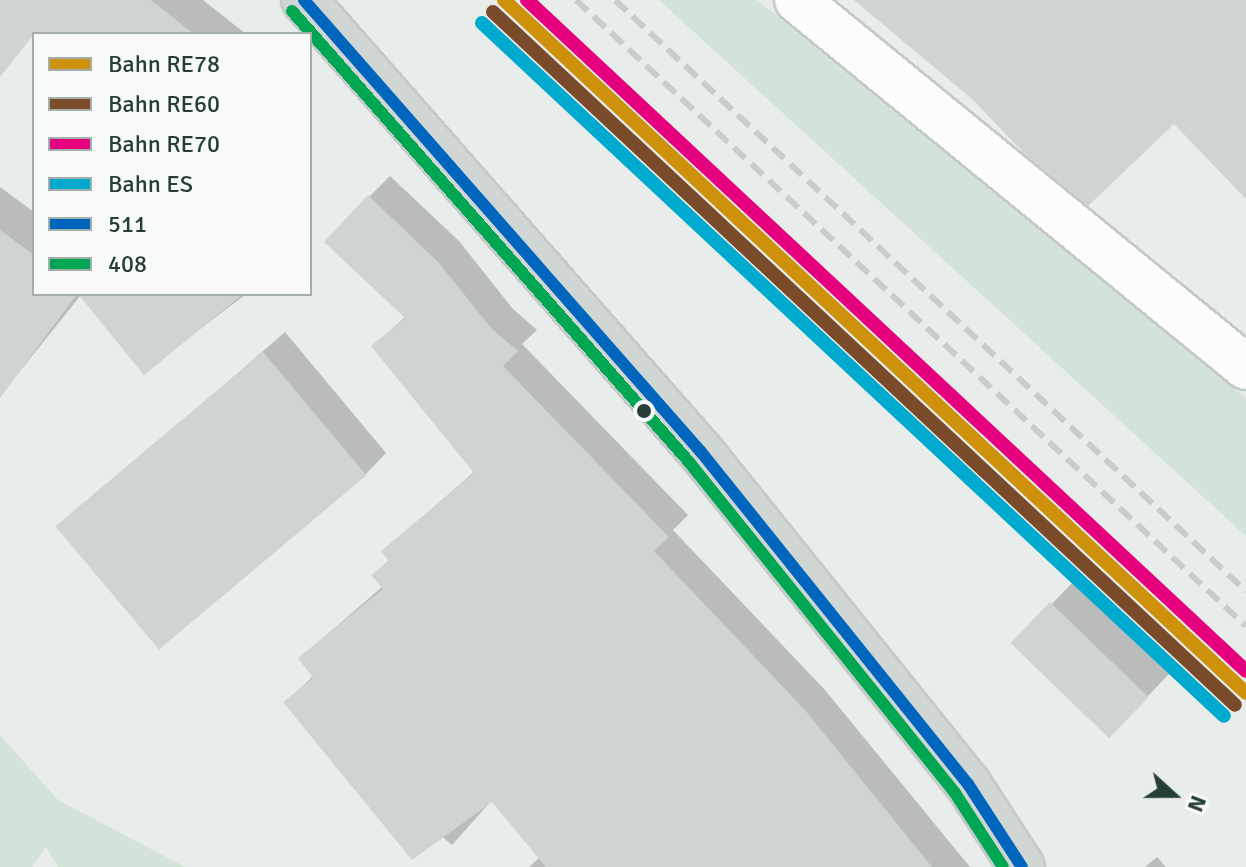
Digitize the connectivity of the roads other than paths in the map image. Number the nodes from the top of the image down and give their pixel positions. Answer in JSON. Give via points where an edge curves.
{"nodes":[{"id":1,"x":304,"y":0,"type":"edge"},
{"id":2,"x":797,"y":0,"type":"edge"},
{"id":3,"x":1246,"y":367,"type":"edge"},
{"id":4,"x":1022,"y":867,"type":"edge"}],
"edges":[{"from":1,"to":4,"type":"main road","via":[[701,452],[968,784]]},
{"from":2,"to":3,"type":"lane"}]}
